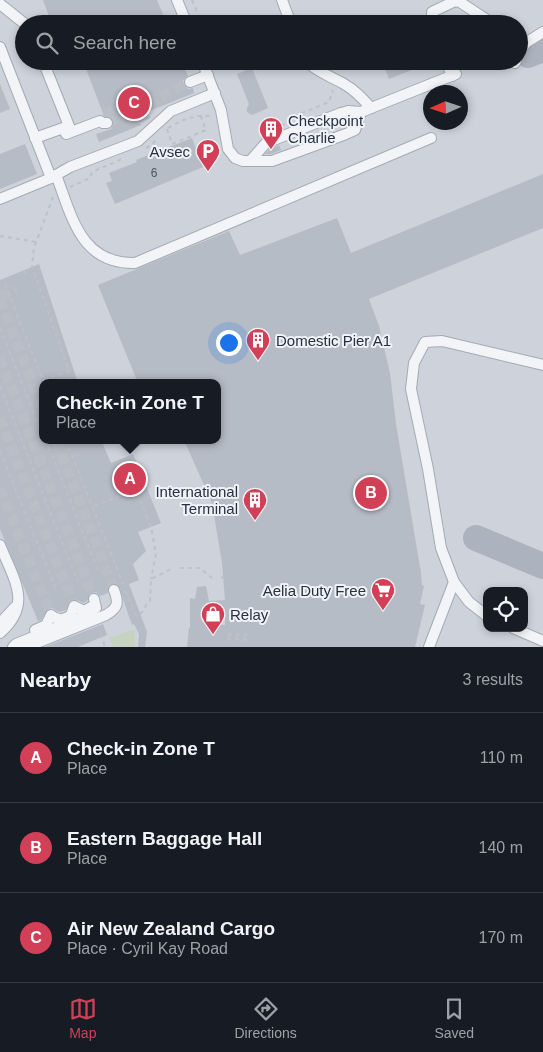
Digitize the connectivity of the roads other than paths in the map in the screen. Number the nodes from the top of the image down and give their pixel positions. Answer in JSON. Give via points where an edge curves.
{"nodes":[{"id":1,"x":177,"y":0,"type":"edge"},
{"id":2,"x":282,"y":0,"type":"edge"},
{"id":3,"x":0,"y":4,"type":"edge"},
{"id":4,"x":183,"y":15,"type":"edge"},
{"id":5,"x":288,"y":15,"type":"edge"},
{"id":6,"x":432,"y":15,"type":"edge"},
{"id":7,"x":480,"y":15,"type":"edge"},
{"id":8,"x":15,"y":16,"type":"edge"},
{"id":9,"x":543,"y":32,"type":"edge"},
{"id":10,"x":528,"y":42,"type":"edge"},
{"id":11,"x":0,"y":47,"type":"edge"},
{"id":12,"x":46,"y":70,"type":"edge"},
{"id":13,"x":206,"y":70,"type":"edge"},
{"id":14,"x":316,"y":70,"type":"edge"},
{"id":15,"x":451,"y":70,"type":"edge"},
{"id":16,"x":208,"y":75,"type":"junction"},
{"id":17,"x":190,"y":82,"type":"tunnel mouth"},
{"id":18,"x":215,"y":93,"type":"junction"},
{"id":19,"x":366,"y":110,"type":"junction"},
{"id":20,"x":104,"y":119,"type":"tunnel mouth"},
{"id":21,"x":68,"y":126,"type":"junction"},
{"id":22,"x":36,"y":138,"type":"junction"},
{"id":23,"x":431,"y":138,"type":"dead end"},
{"id":24,"x":247,"y":161,"type":"junction"},
{"id":25,"x":54,"y":176,"type":"junction"},
{"id":26,"x":0,"y":199,"type":"edge"},
{"id":27,"x":543,"y":364,"type":"edge"},
{"id":28,"x":0,"y":546,"type":"edge"},
{"id":29,"x":454,"y":582,"type":"junction"},
{"id":30,"x":114,"y":590,"type":"tunnel mouth"},
{"id":31,"x":20,"y":603,"type":"junction"},
{"id":32,"x":483,"y":613,"type":"edge"},
{"id":33,"x":0,"y":616,"type":"edge"},
{"id":34,"x":0,"y":623,"type":"edge"},
{"id":35,"x":522,"y":632,"type":"edge"},
{"id":36,"x":0,"y":634,"type":"edge"},
{"id":37,"x":0,"y":639,"type":"edge"},
{"id":38,"x":543,"y":641,"type":"edge"},
{"id":39,"x":25,"y":644,"type":"edge"},
{"id":40,"x":13,"y":647,"type":"edge"},
{"id":41,"x":428,"y":647,"type":"edge"}],
"edges":[{"from":1,"to":4,"type":"street"},
{"from":2,"to":5,"type":"street"},
{"from":3,"to":8,"type":"street"},
{"from":6,"to":7,"type":"street","via":[[432,12],[455,1]]},
{"from":9,"to":10,"type":"street"},
{"from":11,"to":22,"type":"street"},
{"from":12,"to":21,"type":"street"},
{"from":13,"to":16,"type":"street"},
{"from":14,"to":19,"type":"street","via":[[346,85],[359,96]]},
{"from":15,"to":19,"type":"street","via":[[454,75]]},
{"from":16,"to":17,"type":"street"},
{"from":16,"to":18,"type":"street"},
{"from":18,"to":24,"type":"street","via":[[228,149],[231,154]]},
{"from":18,"to":25,"type":"street","via":[[172,111],[138,141]]},
{"from":19,"to":24,"type":"street","via":[[341,113],[266,143]]},
{"from":19,"to":24,"type":"street","via":[[355,130],[346,134],[272,161]]},
{"from":20,"to":21,"type":"street","via":[[66,134]]},
{"from":21,"to":22,"type":"street"},
{"from":22,"to":25,"type":"street"},
{"from":23,"to":25,"type":"street","via":[[135,263],[106,258],[86,243]]},
{"from":25,"to":26,"type":"street"},
{"from":27,"to":29,"type":"street","via":[[442,340],[425,342],[414,363],[411,390],[441,548]]},
{"from":28,"to":31,"type":"street"},
{"from":29,"to":32,"type":"street","via":[[469,602]]},
{"from":29,"to":41,"type":"street"},
{"from":30,"to":39,"type":"street","via":[[118,605],[113,611]]},
{"from":31,"to":33,"type":"street"},
{"from":31,"to":34,"type":"street"},
{"from":31,"to":36,"type":"street","via":[[11,624]]},
{"from":31,"to":37,"type":"street","via":[[17,624]]},
{"from":35,"to":38,"type":"street"},
{"from":39,"to":39,"type":"street","via":[[87,615],[96,608],[94,599],[87,610],[74,606],[72,615],[64,619],[58,620],[51,615],[48,623],[31,631]]},
{"from":39,"to":40,"type":"street"}]}
